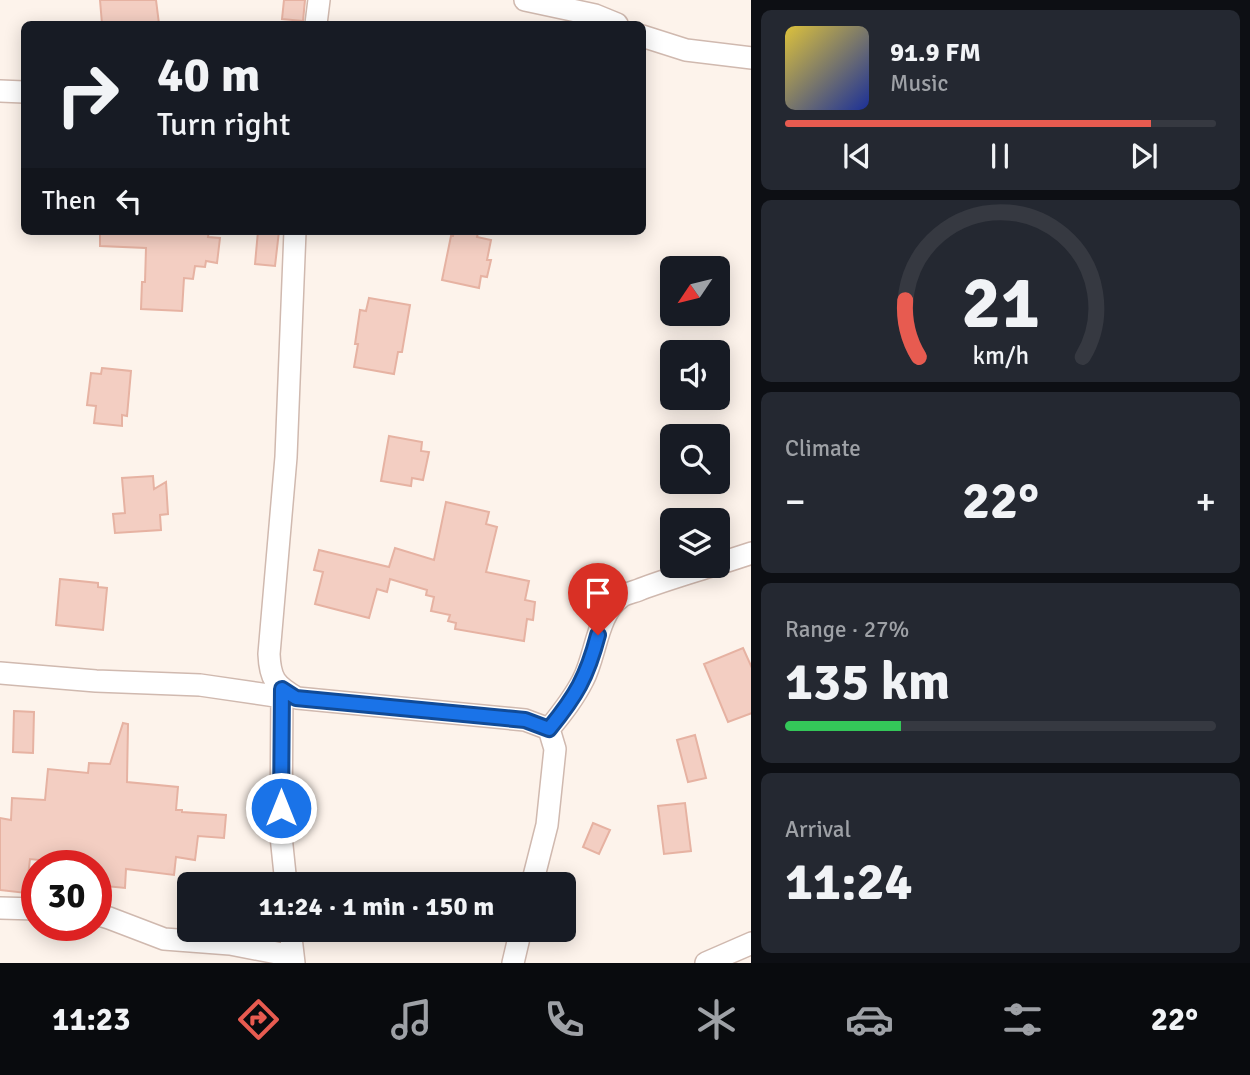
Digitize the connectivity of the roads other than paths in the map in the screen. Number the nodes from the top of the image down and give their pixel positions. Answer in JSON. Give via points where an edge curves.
{"nodes":[{"id":1,"x":319,"y":0,"type":"edge"},
{"id":2,"x":525,"y":0,"type":"edge"},
{"id":3,"x":316,"y":21,"type":"edge"},
{"id":4,"x":610,"y":21,"type":"edge"},
{"id":5,"x":646,"y":37,"type":"edge"},
{"id":6,"x":751,"y":58,"type":"edge"},
{"id":7,"x":0,"y":91,"type":"edge"},
{"id":8,"x":21,"y":92,"type":"edge"},
{"id":9,"x":295,"y":235,"type":"edge"},
{"id":10,"x":751,"y":553,"type":"edge"},
{"id":11,"x":730,"y":560,"type":"edge"},
{"id":12,"x":674,"y":578,"type":"edge"},
{"id":13,"x":0,"y":673,"type":"edge"},
{"id":14,"x":282,"y":693,"type":"junction"},
{"id":15,"x":549,"y":729,"type":"junction"},
{"id":16,"x":285,"y":872,"type":"edge"},
{"id":17,"x":535,"y":872,"type":"edge"},
{"id":18,"x":0,"y":908,"type":"edge"},
{"id":19,"x":21,"y":909,"type":"edge"},
{"id":20,"x":112,"y":919,"type":"edge"},
{"id":21,"x":291,"y":942,"type":"edge"},
{"id":22,"x":519,"y":942,"type":"edge"},
{"id":23,"x":751,"y":943,"type":"edge"},
{"id":24,"x":293,"y":960,"type":"edge"},
{"id":25,"x":513,"y":963,"type":"edge"},
{"id":26,"x":706,"y":963,"type":"edge"}],
"edges":[{"from":1,"to":3,"type":"street"},
{"from":2,"to":4,"type":"street"},
{"from":5,"to":6,"type":"street","via":[[686,50]]},
{"from":7,"to":8,"type":"street"},
{"from":9,"to":14,"type":"street","via":[[286,457],[269,654],[269,672]]},
{"from":10,"to":11,"type":"street"},
{"from":12,"to":15,"type":"street","via":[[620,597],[607,612],[584,678]]},
{"from":13,"to":14,"type":"street"},
{"from":14,"to":15,"type":"street","via":[[525,720]]},
{"from":14,"to":16,"type":"street"},
{"from":15,"to":17,"type":"street","via":[[555,749],[547,825]]},
{"from":18,"to":19,"type":"street"},
{"from":20,"to":24,"type":"street","via":[[164,939],[230,944]]},
{"from":21,"to":24,"type":"street"},
{"from":22,"to":25,"type":"street"},
{"from":23,"to":26,"type":"street"}]}
